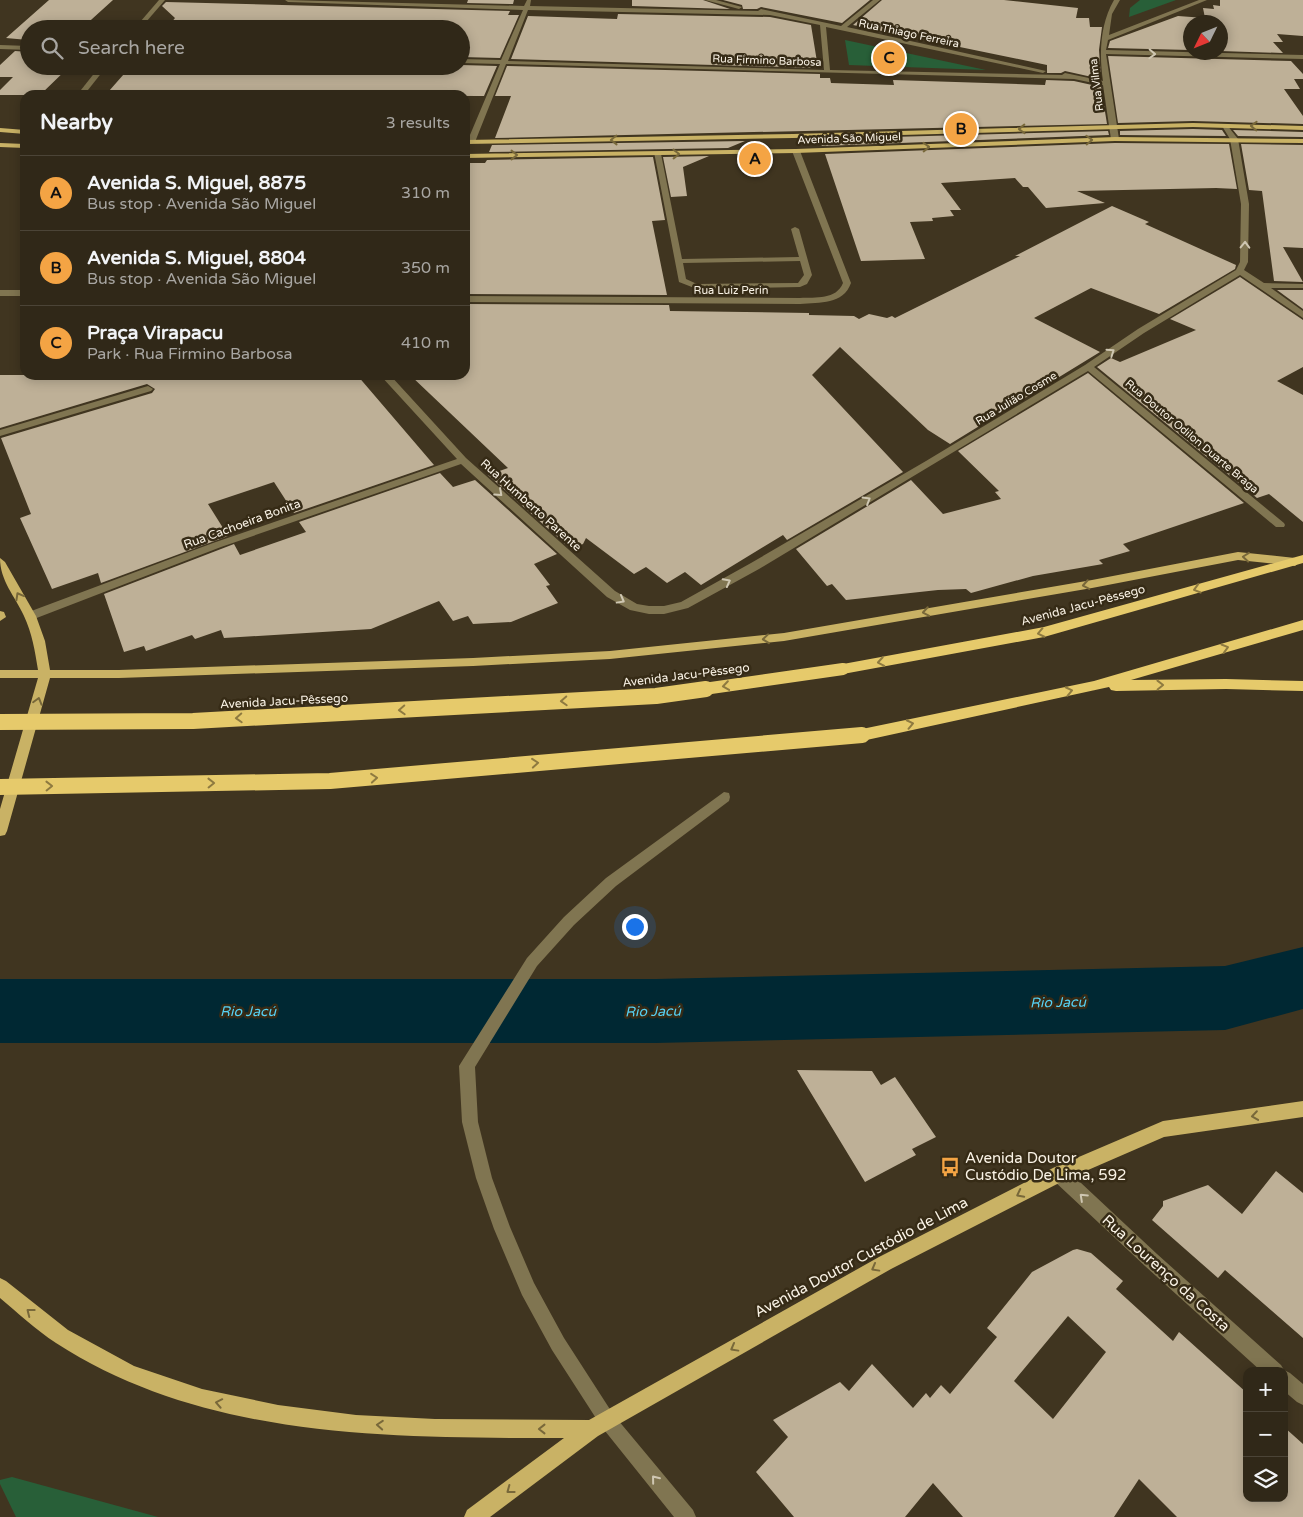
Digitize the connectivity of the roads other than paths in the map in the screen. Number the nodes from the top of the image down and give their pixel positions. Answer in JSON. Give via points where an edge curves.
{"nodes":[{"id":1,"x":162,"y":0,"type":"edge"},
{"id":2,"x":288,"y":0,"type":"edge"},
{"id":3,"x":530,"y":0,"type":"edge"},
{"id":4,"x":708,"y":0,"type":"edge"},
{"id":5,"x":877,"y":0,"type":"edge"},
{"id":6,"x":1117,"y":0,"type":"edge"},
{"id":7,"x":1204,"y":0,"type":"edge"},
{"id":8,"x":526,"y":8,"type":"junction"},
{"id":9,"x":769,"y":13,"type":"junction"},
{"id":10,"x":145,"y":20,"type":"edge"},
{"id":11,"x":824,"y":25,"type":"junction"},
{"id":12,"x":840,"y":29,"type":"junction"},
{"id":13,"x":1107,"y":38,"type":"junction"},
{"id":14,"x":0,"y":47,"type":"edge"},
{"id":15,"x":20,"y":48,"type":"edge"},
{"id":16,"x":1104,"y":52,"type":"junction"},
{"id":17,"x":1303,"y":57,"type":"edge"},
{"id":18,"x":470,"y":61,"type":"edge"},
{"id":19,"x":505,"y":62,"type":"junction"},
{"id":20,"x":827,"y":72,"type":"junction"},
{"id":21,"x":97,"y":75,"type":"edge"},
{"id":22,"x":1073,"y":77,"type":"junction"},
{"id":23,"x":1106,"y":84,"type":"junction"},
{"id":24,"x":84,"y":90,"type":"edge"},
{"id":25,"x":1112,"y":126,"type":"junction"},
{"id":26,"x":1225,"y":126,"type":"junction"},
{"id":27,"x":1303,"y":128,"type":"edge"},
{"id":28,"x":0,"y":130,"type":"edge"},
{"id":29,"x":20,"y":132,"type":"edge"},
{"id":30,"x":470,"y":138,"type":"edge"},
{"id":31,"x":1115,"y":139,"type":"junction"},
{"id":32,"x":1234,"y":139,"type":"junction"},
{"id":33,"x":1303,"y":141,"type":"edge"},
{"id":34,"x":470,"y":142,"type":"edge"},
{"id":35,"x":0,"y":145,"type":"edge"},
{"id":36,"x":20,"y":146,"type":"edge"},
{"id":37,"x":796,"y":151,"type":"junction"},
{"id":38,"x":657,"y":154,"type":"junction"},
{"id":39,"x":470,"y":156,"type":"edge"},
{"id":40,"x":795,"y":229,"type":"dead end"},
{"id":41,"x":804,"y":259,"type":"junction"},
{"id":42,"x":678,"y":261,"type":"junction"},
{"id":43,"x":1240,"y":271,"type":"junction"},
{"id":44,"x":1262,"y":284,"type":"junction"},
{"id":45,"x":1302,"y":286,"type":"edge"},
{"id":46,"x":0,"y":293,"type":"edge"},
{"id":47,"x":20,"y":293,"type":"edge"},
{"id":48,"x":470,"y":299,"type":"edge"},
{"id":49,"x":1303,"y":316,"type":"edge"},
{"id":50,"x":1088,"y":367,"type":"junction"},
{"id":51,"x":390,"y":380,"type":"edge"},
{"id":52,"x":148,"y":389,"type":"dead end"},
{"id":53,"x":0,"y":433,"type":"edge"},
{"id":54,"x":463,"y":460,"type":"junction"},
{"id":55,"x":1280,"y":525,"type":"dead end"},
{"id":56,"x":1299,"y":561,"type":"edge"},
{"id":57,"x":0,"y":562,"type":"edge"},
{"id":58,"x":684,"y":605,"type":"joint"},
{"id":59,"x":30,"y":616,"type":"junction"},
{"id":60,"x":1303,"y":626,"type":"edge"},
{"id":61,"x":0,"y":674,"type":"edge"},
{"id":62,"x":45,"y":675,"type":"junction"},
{"id":63,"x":1094,"y":686,"type":"junction"},
{"id":64,"x":1303,"y":686,"type":"edge"},
{"id":65,"x":0,"y":722,"type":"edge"},
{"id":66,"x":0,"y":787,"type":"edge"},
{"id":67,"x":724,"y":797,"type":"dead end"},
{"id":68,"x":0,"y":831,"type":"edge"},
{"id":69,"x":1303,"y":1109,"type":"edge"},
{"id":70,"x":1059,"y":1174,"type":"junction"},
{"id":71,"x":0,"y":1287,"type":"edge"},
{"id":72,"x":1270,"y":1367,"type":"edge"},
{"id":73,"x":1288,"y":1383,"type":"edge"},
{"id":74,"x":1303,"y":1396,"type":"edge"},
{"id":75,"x":599,"y":1424,"type":"junction"},
{"id":76,"x":474,"y":1517,"type":"edge"},
{"id":77,"x":686,"y":1517,"type":"edge"}],
"edges":[{"from":1,"to":10,"type":"street"},
{"from":2,"to":8,"type":"street"},
{"from":3,"to":8,"type":"street"},
{"from":4,"to":9,"type":"street","name":"Rua Thiago Ferreira"},
{"from":5,"to":12,"type":"street"},
{"from":6,"to":13,"type":"street","name":"Rua Vilma","via":[[1109,14]]},
{"from":7,"to":13,"type":"street"},
{"from":8,"to":9,"type":"street"},
{"from":8,"to":19,"type":"street"},
{"from":9,"to":11,"type":"street","name":"Rua Thiago Ferreira"},
{"from":11,"to":12,"type":"street","name":"Rua Thiago Ferreira"},
{"from":11,"to":20,"type":"street"},
{"from":12,"to":22,"type":"street","name":"Rua Thiago Ferreira"},
{"from":13,"to":16,"type":"street","name":"Rua Vilma"},
{"from":14,"to":15,"type":"street"},
{"from":16,"to":17,"type":"street","one_way":true},
{"from":16,"to":23,"type":"street","name":"Rua Vilma"},
{"from":18,"to":19,"type":"street","name":"Rua Firmino Barbosa"},
{"from":19,"to":20,"type":"street","name":"Rua Firmino Barbosa"},
{"from":19,"to":30,"type":"street"},
{"from":20,"to":22,"type":"street","name":"Rua Firmino Barbosa"},
{"from":21,"to":24,"type":"street"},
{"from":22,"to":23,"type":"street","name":"Rua Thiago Ferreira"},
{"from":23,"to":25,"type":"street","name":"Rua Vilma"},
{"from":25,"to":26,"type":"main road","name":"Avenida São Miguel"},
{"from":25,"to":31,"type":"street","name":"Rua Vilma"},
{"from":25,"to":34,"type":"main road","name":"Avenida São Miguel","one_way":true},
{"from":27,"to":26,"type":"main road","name":"Avenida São Miguel","one_way":true},
{"from":26,"to":32,"type":"street"},
{"from":28,"to":29,"type":"main road"},
{"from":31,"to":32,"type":"main road","name":"Avenida São Miguel"},
{"from":37,"to":31,"type":"main road","name":"Avenida São Miguel","one_way":true},
{"from":32,"to":33,"type":"main road","name":"Avenida São Miguel"},
{"from":43,"to":32,"type":"street","one_way":true,"via":[[1244,262],[1245,204]]},
{"from":35,"to":36,"type":"main road"},
{"from":38,"to":37,"type":"main road","name":"Avenida São Miguel","one_way":true},
{"from":37,"to":48,"type":"street","name":"Rua Luiz Perin","via":[[847,283],[844,291],[831,299]]},
{"from":39,"to":38,"type":"main road","name":"Avenida São Miguel","one_way":true},
{"from":38,"to":42,"type":"street"},
{"from":40,"to":41,"type":"street"},
{"from":41,"to":42,"type":"street"},
{"from":41,"to":42,"type":"street","via":[[807,279],[794,286],[690,285],[682,280]]},
{"from":43,"to":44,"type":"street"},
{"from":50,"to":43,"type":"street","name":"Rua Julião Cosme","one_way":true},
{"from":44,"to":45,"type":"street"},
{"from":44,"to":49,"type":"street"},
{"from":46,"to":47,"type":"street"},
{"from":50,"to":55,"type":"street","name":"Rua Doutor Odilon Duarte Braga"},
{"from":58,"to":50,"type":"street","name":"Rua Julião Cosme","one_way":true},
{"from":51,"to":54,"type":"street","name":"Rua Humberto Parente"},
{"from":52,"to":53,"type":"street"},
{"from":54,"to":58,"type":"street","name":"Rua Humberto Parente","one_way":true,"via":[[611,594],[634,607],[649,610]]},
{"from":54,"to":59,"type":"street","name":"Rua Cachoeira Bonita","via":[[217,545]]},
{"from":56,"to":62,"type":"main road","one_way":true,"via":[[1238,556],[784,637],[610,655]]},
{"from":56,"to":65,"type":"highway","name":"Avenida Jacu-Pêssego","one_way":true,"bridge":true,"via":[[1044,632],[843,669],[656,696],[193,721]]},
{"from":59,"to":57,"type":"main road","one_way":true},
{"from":59,"to":62,"type":"main road","via":[[39,641]]},
{"from":63,"to":60,"type":"highway","one_way":true},
{"from":61,"to":62,"type":"main road"},
{"from":68,"to":62,"type":"main road","one_way":true},
{"from":63,"to":64,"type":"highway","one_way":true},
{"from":66,"to":63,"type":"highway","one_way":true,"bridge":true,"via":[[330,782],[862,735]]},
{"from":67,"to":75,"type":"street","via":[[612,882],[569,921],[532,962],[467,1066],[470,1122],[484,1178],[502,1229],[532,1297]]},
{"from":69,"to":70,"type":"main road","name":"Avenida Doutor Custódio de Lima","one_way":true,"via":[[1162,1129]]},
{"from":72,"to":70,"type":"street","name":"Rua Lourenço da Costa","one_way":true},
{"from":70,"to":75,"type":"main road","name":"Avenida Doutor Custódio de Lima","one_way":true,"via":[[884,1263]]},
{"from":75,"to":71,"type":"main road","one_way":true,"via":[[427,1428],[307,1420],[210,1401],[118,1368],[61,1336]]},
{"from":73,"to":74,"type":"street"},
{"from":75,"to":76,"type":"main road","name":"Avenida Doutor Custódio de Lima","one_way":true},
{"from":77,"to":75,"type":"street","one_way":true}]}
